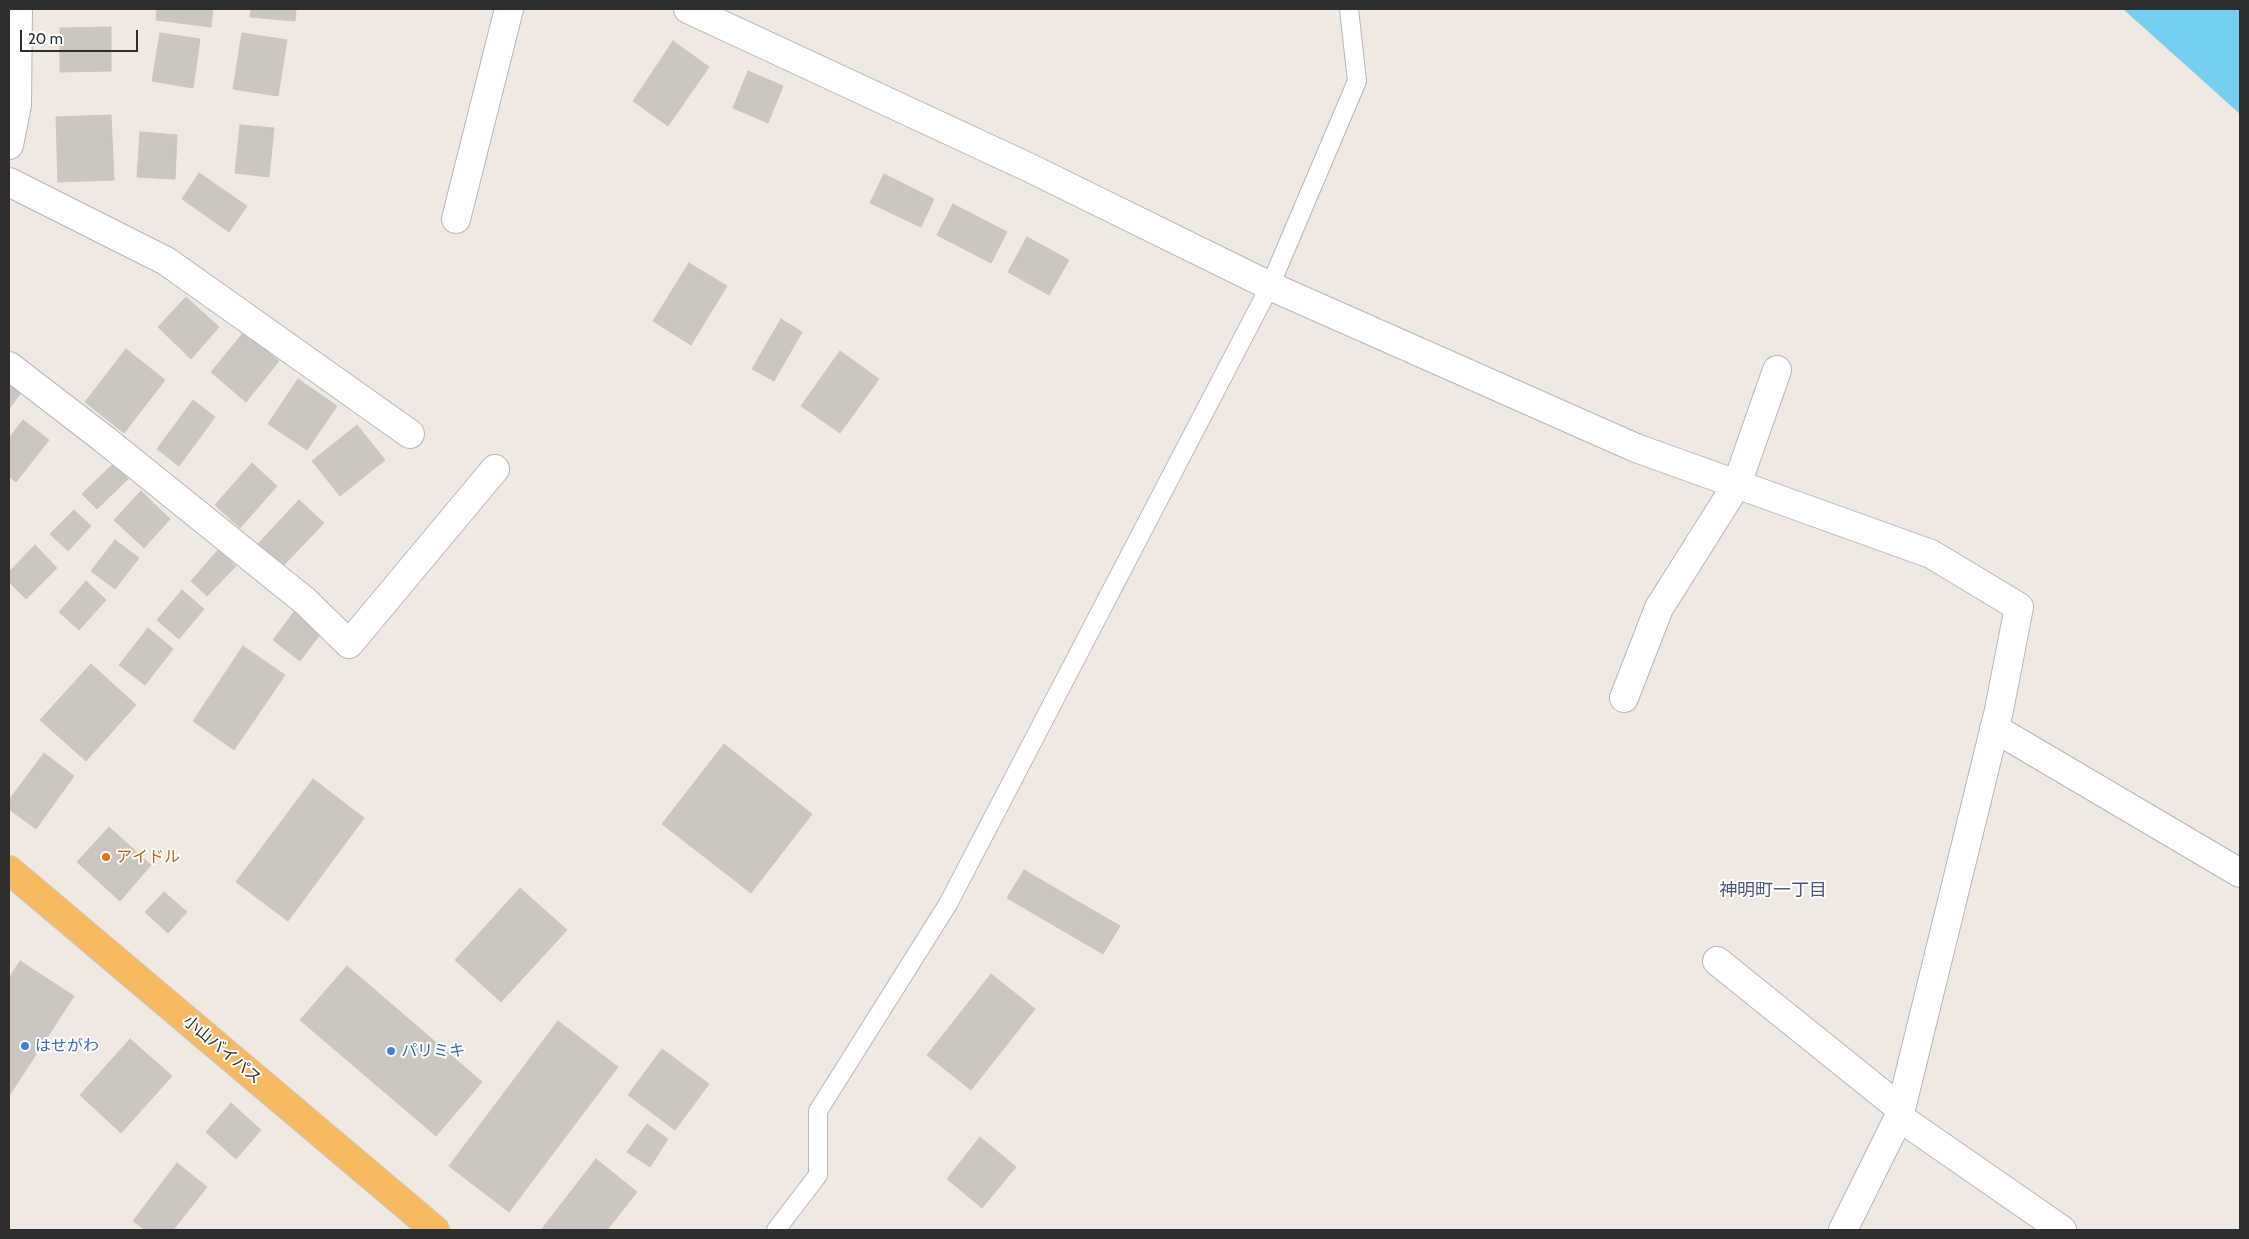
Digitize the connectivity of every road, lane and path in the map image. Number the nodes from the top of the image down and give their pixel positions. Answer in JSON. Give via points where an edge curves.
{"nodes":[{"id":1,"x":18,"y":9,"type":"edge"},
{"id":2,"x":509,"y":9,"type":"edge"},
{"id":3,"x":688,"y":9,"type":"edge"},
{"id":4,"x":1350,"y":9,"type":"edge"},
{"id":5,"x":9,"y":145,"type":"edge"},
{"id":6,"x":9,"y":182,"type":"edge"},
{"id":7,"x":456,"y":219,"type":"dead end"},
{"id":8,"x":1270,"y":286,"type":"junction"},
{"id":9,"x":9,"y":366,"type":"edge"},
{"id":10,"x":1777,"y":370,"type":"dead end"},
{"id":11,"x":410,"y":434,"type":"dead end"},
{"id":12,"x":495,"y":468,"type":"dead end"},
{"id":13,"x":1737,"y":484,"type":"junction"},
{"id":14,"x":1624,"y":698,"type":"dead end"},
{"id":15,"x":1994,"y":728,"type":"junction"},
{"id":16,"x":9,"y":870,"type":"edge"},
{"id":17,"x":2240,"y":873,"type":"edge"},
{"id":18,"x":1717,"y":961,"type":"dead end"},
{"id":19,"x":1900,"y":1113,"type":"junction"},
{"id":20,"x":435,"y":1230,"type":"edge"},
{"id":21,"x":776,"y":1230,"type":"edge"},
{"id":22,"x":1843,"y":1230,"type":"edge"},
{"id":23,"x":2062,"y":1230,"type":"edge"}],
"edges":[{"from":1,"to":5,"type":"street","via":[[17,105]]},
{"from":2,"to":7,"type":"street"},
{"from":3,"to":8,"type":"street","via":[[1030,168]]},
{"from":4,"to":8,"type":"lane","via":[[1357,81]]},
{"from":6,"to":11,"type":"street","via":[[166,261]]},
{"from":8,"to":13,"type":"street","via":[[1636,448]]},
{"from":8,"to":21,"type":"lane","via":[[948,904],[818,1111],[818,1175]]},
{"from":9,"to":12,"type":"street","via":[[305,601],[349,644]]},
{"from":10,"to":13,"type":"street"},
{"from":13,"to":14,"type":"street","via":[[1659,608]]},
{"from":13,"to":15,"type":"street","via":[[1931,554],[2019,608]]},
{"from":15,"to":17,"type":"street"},
{"from":15,"to":19,"type":"street"},
{"from":16,"to":20,"type":"highway","name":"小山バイパス"},
{"from":18,"to":19,"type":"street"},
{"from":19,"to":22,"type":"street"},
{"from":19,"to":23,"type":"street"}]}
